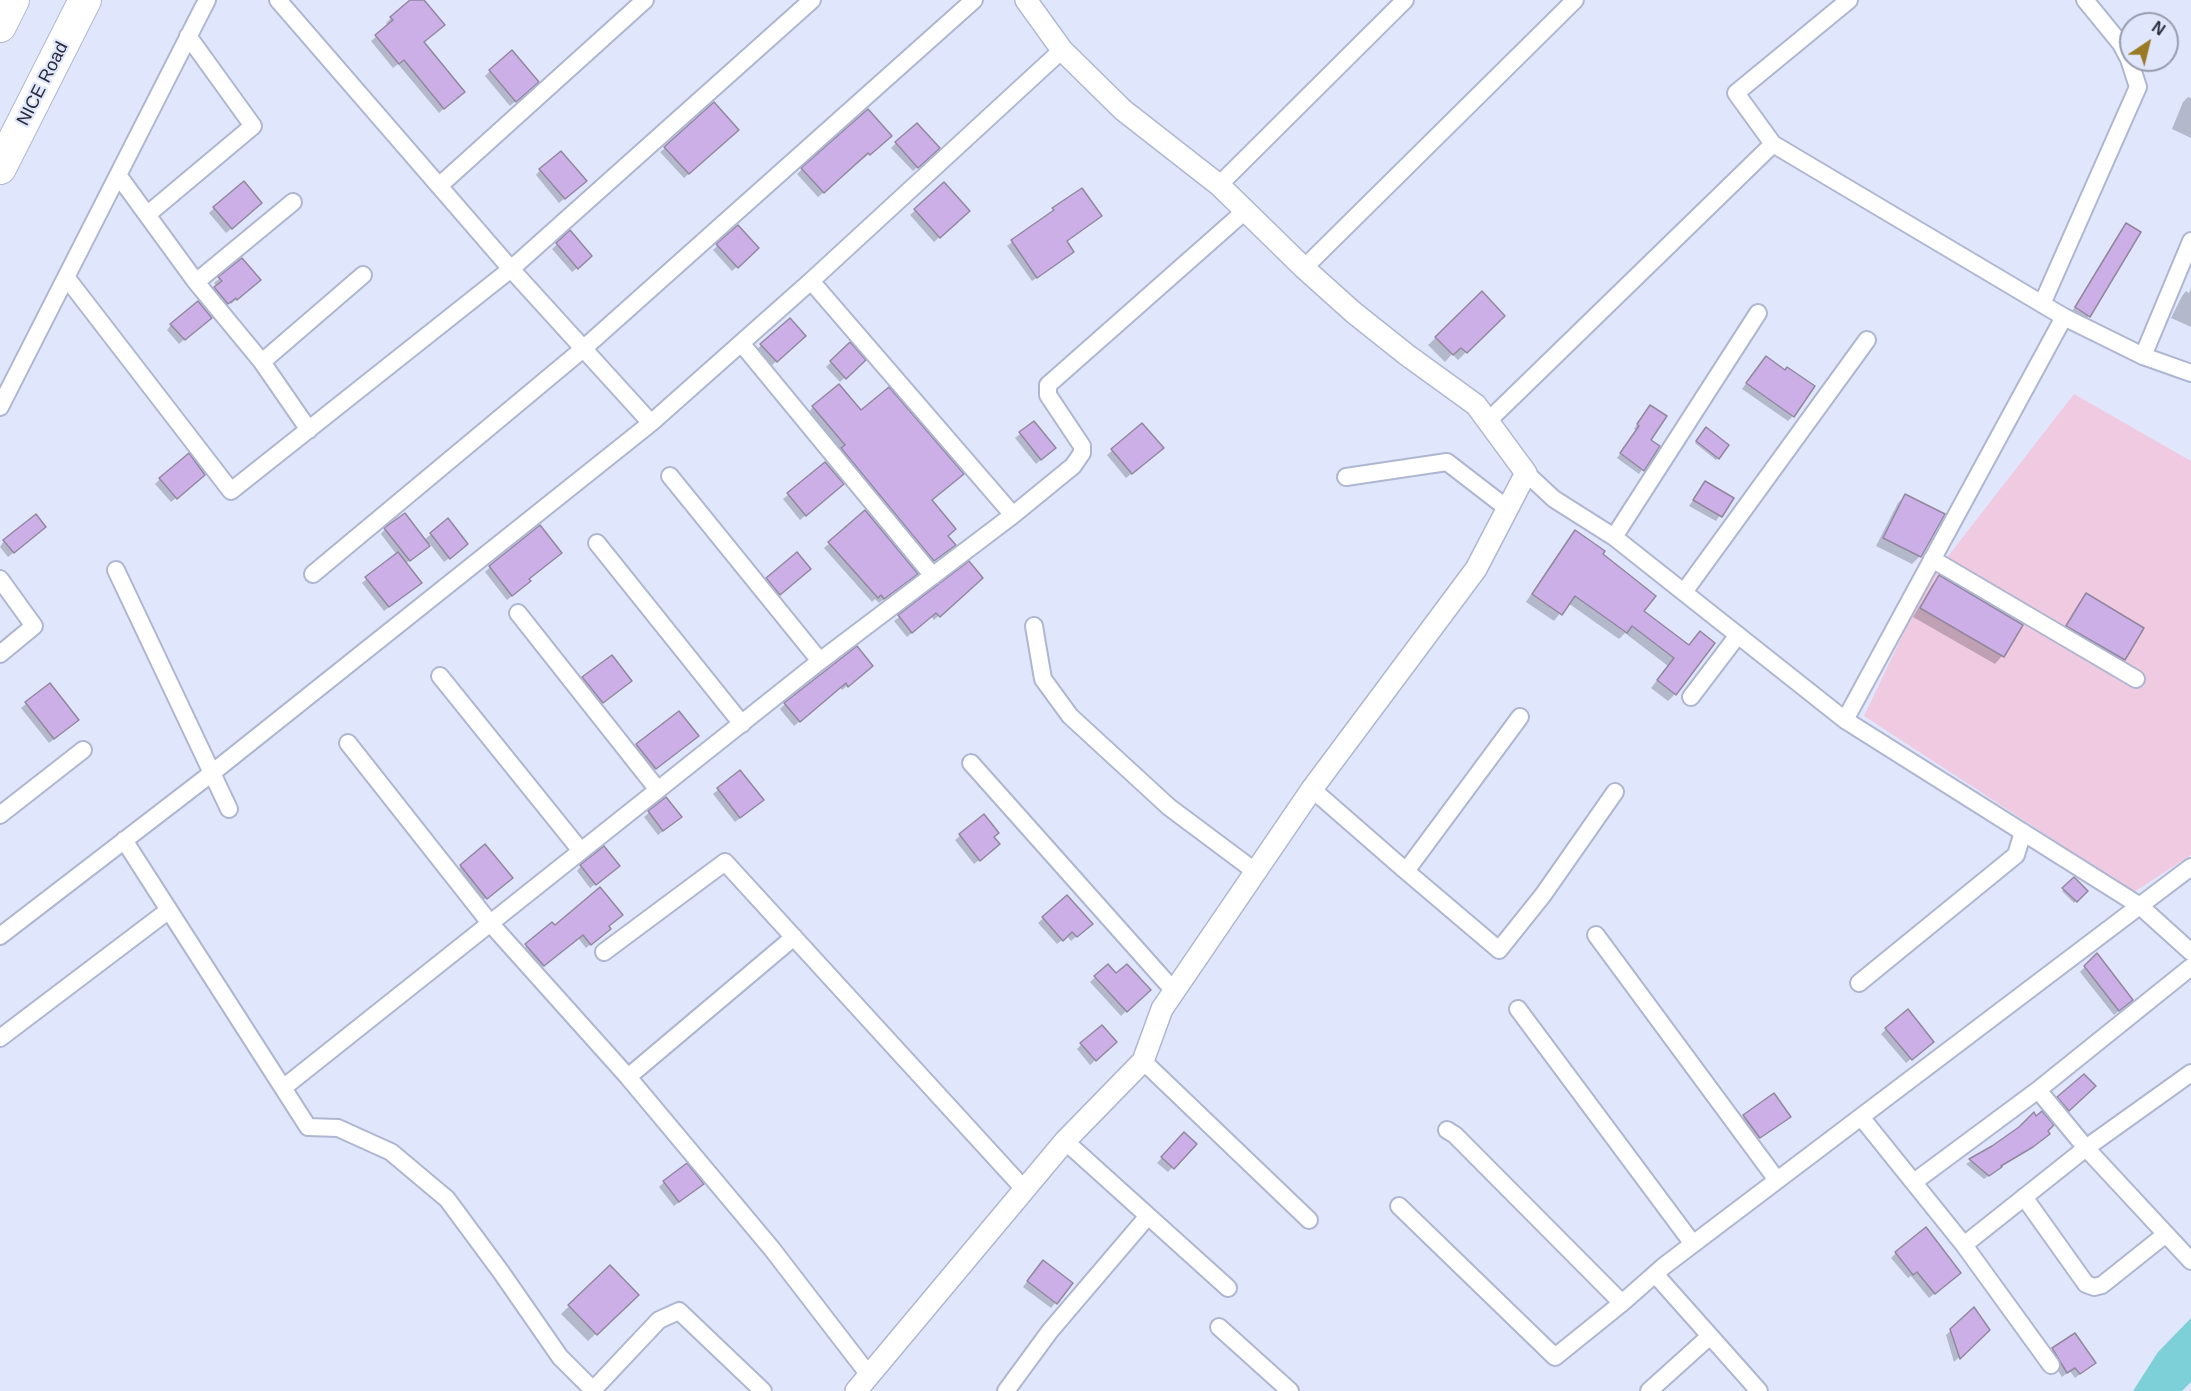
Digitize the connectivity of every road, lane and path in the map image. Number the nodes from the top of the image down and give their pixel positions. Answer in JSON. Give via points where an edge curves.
{"nodes":[{"id":1,"x":13,"y":0,"type":"edge"},
{"id":2,"x":85,"y":0,"type":"edge"},
{"id":3,"x":207,"y":0,"type":"edge"},
{"id":4,"x":278,"y":0,"type":"edge"},
{"id":5,"x":645,"y":0,"type":"edge"},
{"id":6,"x":812,"y":0,"type":"edge"},
{"id":7,"x":974,"y":0,"type":"edge"},
{"id":8,"x":1026,"y":0,"type":"edge"},
{"id":9,"x":1405,"y":0,"type":"edge"},
{"id":10,"x":1575,"y":0,"type":"edge"},
{"id":11,"x":1849,"y":0,"type":"edge"},
{"id":12,"x":2085,"y":0,"type":"edge"},
{"id":13,"x":0,"y":26,"type":"edge"},
{"id":14,"x":189,"y":36,"type":"junction"},
{"id":15,"x":1062,"y":50,"type":"junction"},
{"id":16,"x":1773,"y":144,"type":"junction"},
{"id":17,"x":0,"y":168,"type":"edge"},
{"id":18,"x":118,"y":175,"type":"junction"},
{"id":19,"x":1219,"y":185,"type":"junction"},
{"id":20,"x":439,"y":186,"type":"junction"},
{"id":21,"x":293,"y":202,"type":"dead end"},
{"id":22,"x":1245,"y":211,"type":"junction"},
{"id":23,"x":148,"y":214,"type":"junction"},
{"id":24,"x":2191,"y":241,"type":"edge"},
{"id":25,"x":1304,"y":268,"type":"junction"},
{"id":26,"x":511,"y":269,"type":"junction"},
{"id":27,"x":363,"y":275,"type":"dead end"},
{"id":28,"x":66,"y":277,"type":"junction"},
{"id":29,"x":811,"y":281,"type":"junction"},
{"id":30,"x":196,"y":282,"type":"junction"},
{"id":31,"x":2042,"y":304,"type":"junction"},
{"id":32,"x":1758,"y":313,"type":"dead end"},
{"id":33,"x":2064,"y":317,"type":"junction"},
{"id":34,"x":1867,"y":339,"type":"dead end"},
{"id":35,"x":741,"y":344,"type":"junction"},
{"id":36,"x":583,"y":349,"type":"junction"},
{"id":37,"x":2143,"y":356,"type":"junction"},
{"id":38,"x":262,"y":362,"type":"junction"},
{"id":39,"x":2191,"y":373,"type":"edge"},
{"id":40,"x":0,"y":407,"type":"edge"},
{"id":41,"x":1488,"y":421,"type":"junction"},
{"id":42,"x":651,"y":423,"type":"junction"},
{"id":43,"x":309,"y":430,"type":"junction"},
{"id":44,"x":1526,"y":472,"type":"junction"},
{"id":45,"x":670,"y":476,"type":"dead end"},
{"id":46,"x":1346,"y":477,"type":"dead end"},
{"id":47,"x":1508,"y":509,"type":"junction"},
{"id":48,"x":1013,"y":515,"type":"junction"},
{"id":49,"x":1614,"y":537,"type":"junction"},
{"id":50,"x":597,"y":543,"type":"dead end"},
{"id":51,"x":1932,"y":559,"type":"junction"},
{"id":52,"x":116,"y":570,"type":"dead end"},
{"id":53,"x":313,"y":574,"type":"dead end"},
{"id":54,"x":933,"y":576,"type":"junction"},
{"id":55,"x":0,"y":579,"type":"edge"},
{"id":56,"x":1684,"y":592,"type":"junction"},
{"id":57,"x":518,"y":613,"type":"dead end"},
{"id":58,"x":1034,"y":626,"type":"dead end"},
{"id":59,"x":1738,"y":635,"type":"junction"},
{"id":60,"x":0,"y":654,"type":"edge"},
{"id":61,"x":820,"y":661,"type":"junction"},
{"id":62,"x":440,"y":676,"type":"dead end"},
{"id":63,"x":2136,"y":679,"type":"dead end"},
{"id":64,"x":1691,"y":698,"type":"dead end"},
{"id":65,"x":1520,"y":717,"type":"dead end"},
{"id":66,"x":1845,"y":720,"type":"junction"},
{"id":67,"x":742,"y":724,"type":"junction"},
{"id":68,"x":348,"y":743,"type":"dead end"},
{"id":69,"x":83,"y":750,"type":"dead end"},
{"id":70,"x":971,"y":763,"type":"dead end"},
{"id":71,"x":212,"y":773,"type":"junction"},
{"id":72,"x":1312,"y":789,"type":"junction"},
{"id":73,"x":658,"y":790,"type":"junction"},
{"id":74,"x":1615,"y":792,"type":"dead end"},
{"id":75,"x":229,"y":809,"type":"dead end"},
{"id":76,"x":0,"y":815,"type":"edge"},
{"id":77,"x":2023,"y":832,"type":"junction"},
{"id":78,"x":124,"y":840,"type":"junction"},
{"id":79,"x":581,"y":851,"type":"junction"},
{"id":80,"x":2191,"y":867,"type":"edge"},
{"id":81,"x":1406,"y":871,"type":"junction"},
{"id":82,"x":1256,"y":872,"type":"junction"},
{"id":83,"x":2140,"y":906,"type":"junction"},
{"id":84,"x":169,"y":910,"type":"junction"},
{"id":85,"x":490,"y":923,"type":"junction"},
{"id":86,"x":1596,"y":935,"type":"dead end"},
{"id":87,"x":0,"y":936,"type":"edge"},
{"id":88,"x":794,"y":937,"type":"junction"},
{"id":89,"x":604,"y":952,"type":"dead end"},
{"id":90,"x":2191,"y":952,"type":"edge"},
{"id":91,"x":2191,"y":967,"type":"edge"},
{"id":92,"x":1859,"y":983,"type":"dead end"},
{"id":93,"x":1174,"y":991,"type":"junction"},
{"id":94,"x":1518,"y":1009,"type":"dead end"},
{"id":95,"x":0,"y":1038,"type":"edge"},
{"id":96,"x":1143,"y":1061,"type":"junction"},
{"id":97,"x":2191,"y":1073,"type":"edge"},
{"id":98,"x":628,"y":1077,"type":"junction"},
{"id":99,"x":283,"y":1088,"type":"junction"},
{"id":100,"x":2038,"y":1090,"type":"junction"},
{"id":101,"x":1861,"y":1117,"type":"junction"},
{"id":102,"x":1447,"y":1130,"type":"dead end"},
{"id":103,"x":1065,"y":1142,"type":"junction"},
{"id":104,"x":2086,"y":1148,"type":"junction"},
{"id":105,"x":1777,"y":1180,"type":"junction"},
{"id":106,"x":1914,"y":1182,"type":"junction"},
{"id":107,"x":1025,"y":1190,"type":"junction"},
{"id":108,"x":2024,"y":1197,"type":"junction"},
{"id":109,"x":1399,"y":1206,"type":"dead end"},
{"id":110,"x":1148,"y":1216,"type":"junction"},
{"id":111,"x":1309,"y":1220,"type":"dead end"},
{"id":112,"x":2166,"y":1234,"type":"junction"},
{"id":113,"x":1693,"y":1244,"type":"junction"},
{"id":114,"x":1964,"y":1245,"type":"junction"},
{"id":115,"x":2191,"y":1261,"type":"edge"},
{"id":116,"x":1655,"y":1274,"type":"junction"},
{"id":117,"x":1228,"y":1288,"type":"dead end"},
{"id":118,"x":1622,"y":1303,"type":"junction"},
{"id":119,"x":1219,"y":1327,"type":"dead end"},
{"id":120,"x":1710,"y":1336,"type":"junction"},
{"id":121,"x":2051,"y":1365,"type":"dead end"},
{"id":122,"x":862,"y":1383,"type":"edge"},
{"id":123,"x":593,"y":1390,"type":"edge"},
{"id":124,"x":763,"y":1391,"type":"edge"},
{"id":125,"x":1006,"y":1391,"type":"edge"},
{"id":126,"x":1290,"y":1391,"type":"edge"},
{"id":127,"x":1648,"y":1391,"type":"edge"},
{"id":128,"x":1759,"y":1391,"type":"edge"}],
"edges":[{"from":1,"to":13,"type":"highway"},
{"from":2,"to":17,"type":"highway","name":"NICE Road"},
{"from":3,"to":14,"type":"street"},
{"from":4,"to":20,"type":"street"},
{"from":5,"to":20,"type":"street"},
{"from":6,"to":26,"type":"street"},
{"from":7,"to":36,"type":"street"},
{"from":8,"to":15,"type":"street"},
{"from":9,"to":19,"type":"street"},
{"from":10,"to":25,"type":"street"},
{"from":11,"to":16,"type":"street","via":[[1736,93]]},
{"from":12,"to":31,"type":"street","via":[[2121,44],[2138,87]]},
{"from":14,"to":18,"type":"street"},
{"from":14,"to":23,"type":"street","via":[[252,126]]},
{"from":15,"to":19,"type":"street","via":[[1123,110]]},
{"from":15,"to":29,"type":"street"},
{"from":16,"to":31,"type":"street"},
{"from":16,"to":41,"type":"street"},
{"from":18,"to":23,"type":"street"},
{"from":18,"to":28,"type":"street"},
{"from":19,"to":22,"type":"street"},
{"from":20,"to":26,"type":"street"},
{"from":21,"to":30,"type":"street"},
{"from":22,"to":25,"type":"street"},
{"from":22,"to":48,"type":"street","via":[[1050,382],[1048,396],[1080,440],[1082,453],[1074,466]]},
{"from":23,"to":30,"type":"street"},
{"from":24,"to":37,"type":"street"},
{"from":25,"to":41,"type":"street","via":[[1362,320],[1476,405]]},
{"from":26,"to":36,"type":"street"},
{"from":26,"to":43,"type":"street"},
{"from":27,"to":38,"type":"street"},
{"from":28,"to":40,"type":"street"},
{"from":28,"to":43,"type":"street","via":[[231,491]]},
{"from":29,"to":35,"type":"street"},
{"from":29,"to":48,"type":"street"},
{"from":30,"to":38,"type":"street"},
{"from":31,"to":33,"type":"street"},
{"from":32,"to":49,"type":"street"},
{"from":33,"to":37,"type":"street"},
{"from":33,"to":51,"type":"street"},
{"from":34,"to":56,"type":"street"},
{"from":35,"to":42,"type":"street"},
{"from":35,"to":54,"type":"street"},
{"from":36,"to":42,"type":"street"},
{"from":36,"to":53,"type":"street"},
{"from":37,"to":39,"type":"street"},
{"from":38,"to":43,"type":"street"},
{"from":41,"to":44,"type":"street"},
{"from":42,"to":71,"type":"street"},
{"from":44,"to":47,"type":"street"},
{"from":44,"to":49,"type":"street","via":[[1554,500]]},
{"from":45,"to":61,"type":"street"},
{"from":46,"to":47,"type":"street","via":[[1447,462]]},
{"from":47,"to":72,"type":"street","via":[[1476,569]]},
{"from":48,"to":54,"type":"street"},
{"from":49,"to":56,"type":"street"},
{"from":50,"to":67,"type":"street"},
{"from":51,"to":63,"type":"street"},
{"from":51,"to":66,"type":"street"},
{"from":52,"to":71,"type":"street"},
{"from":54,"to":61,"type":"street"},
{"from":55,"to":60,"type":"street","via":[[34,626]]},
{"from":56,"to":59,"type":"street"},
{"from":57,"to":73,"type":"street"},
{"from":58,"to":82,"type":"street","via":[[1043,679],[1070,716],[1169,807]]},
{"from":59,"to":64,"type":"street"},
{"from":59,"to":66,"type":"street"},
{"from":61,"to":67,"type":"street"},
{"from":62,"to":79,"type":"street"},
{"from":65,"to":81,"type":"street"},
{"from":66,"to":77,"type":"street"},
{"from":67,"to":73,"type":"street"},
{"from":68,"to":85,"type":"street"},
{"from":69,"to":76,"type":"street"},
{"from":70,"to":93,"type":"street"},
{"from":71,"to":75,"type":"street"},
{"from":71,"to":78,"type":"street"},
{"from":72,"to":81,"type":"street"},
{"from":72,"to":82,"type":"street"},
{"from":73,"to":79,"type":"street"},
{"from":74,"to":81,"type":"street","via":[[1499,950]]},
{"from":77,"to":83,"type":"street"},
{"from":77,"to":92,"type":"street","via":[[2016,855]]},
{"from":78,"to":84,"type":"street"},
{"from":78,"to":87,"type":"street"},
{"from":79,"to":85,"type":"street"},
{"from":80,"to":83,"type":"street"},
{"from":82,"to":93,"type":"street"},
{"from":83,"to":90,"type":"street"},
{"from":83,"to":101,"type":"street"},
{"from":84,"to":95,"type":"street"},
{"from":84,"to":99,"type":"street"},
{"from":85,"to":98,"type":"street"},
{"from":85,"to":99,"type":"street"},
{"from":86,"to":105,"type":"street"},
{"from":88,"to":89,"type":"street","via":[[725,862]]},
{"from":88,"to":98,"type":"street"},
{"from":88,"to":107,"type":"street"},
{"from":91,"to":100,"type":"street"},
{"from":93,"to":96,"type":"street","via":[[1162,1009]]},
{"from":94,"to":113,"type":"street"},
{"from":96,"to":103,"type":"street"},
{"from":96,"to":111,"type":"street"},
{"from":97,"to":104,"type":"street"},
{"from":98,"to":122,"type":"street","via":[[772,1249]]},
{"from":99,"to":123,"type":"street","via":[[308,1127],[338,1128],[391,1152],[447,1199],[560,1357]]},
{"from":100,"to":104,"type":"street"},
{"from":100,"to":106,"type":"street"},
{"from":101,"to":105,"type":"street"},
{"from":101,"to":106,"type":"street"},
{"from":102,"to":118,"type":"street"},
{"from":103,"to":107,"type":"street"},
{"from":103,"to":110,"type":"street"},
{"from":104,"to":108,"type":"street"},
{"from":104,"to":112,"type":"street"},
{"from":105,"to":113,"type":"street"},
{"from":106,"to":114,"type":"street"},
{"from":107,"to":122,"type":"street"},
{"from":108,"to":112,"type":"street","via":[[2086,1284],[2094,1287],[2102,1285]]},
{"from":108,"to":114,"type":"street"},
{"from":109,"to":118,"type":"street","via":[[1555,1357]]},
{"from":110,"to":117,"type":"street"},
{"from":110,"to":125,"type":"street","via":[[1050,1331]]},
{"from":112,"to":115,"type":"street"},
{"from":113,"to":116,"type":"street"},
{"from":114,"to":121,"type":"street"},
{"from":116,"to":118,"type":"street"},
{"from":116,"to":120,"type":"street"},
{"from":119,"to":126,"type":"street"},
{"from":120,"to":127,"type":"street"},
{"from":120,"to":128,"type":"street"},
{"from":123,"to":124,"type":"street","via":[[659,1320],[680,1311]]}]}
